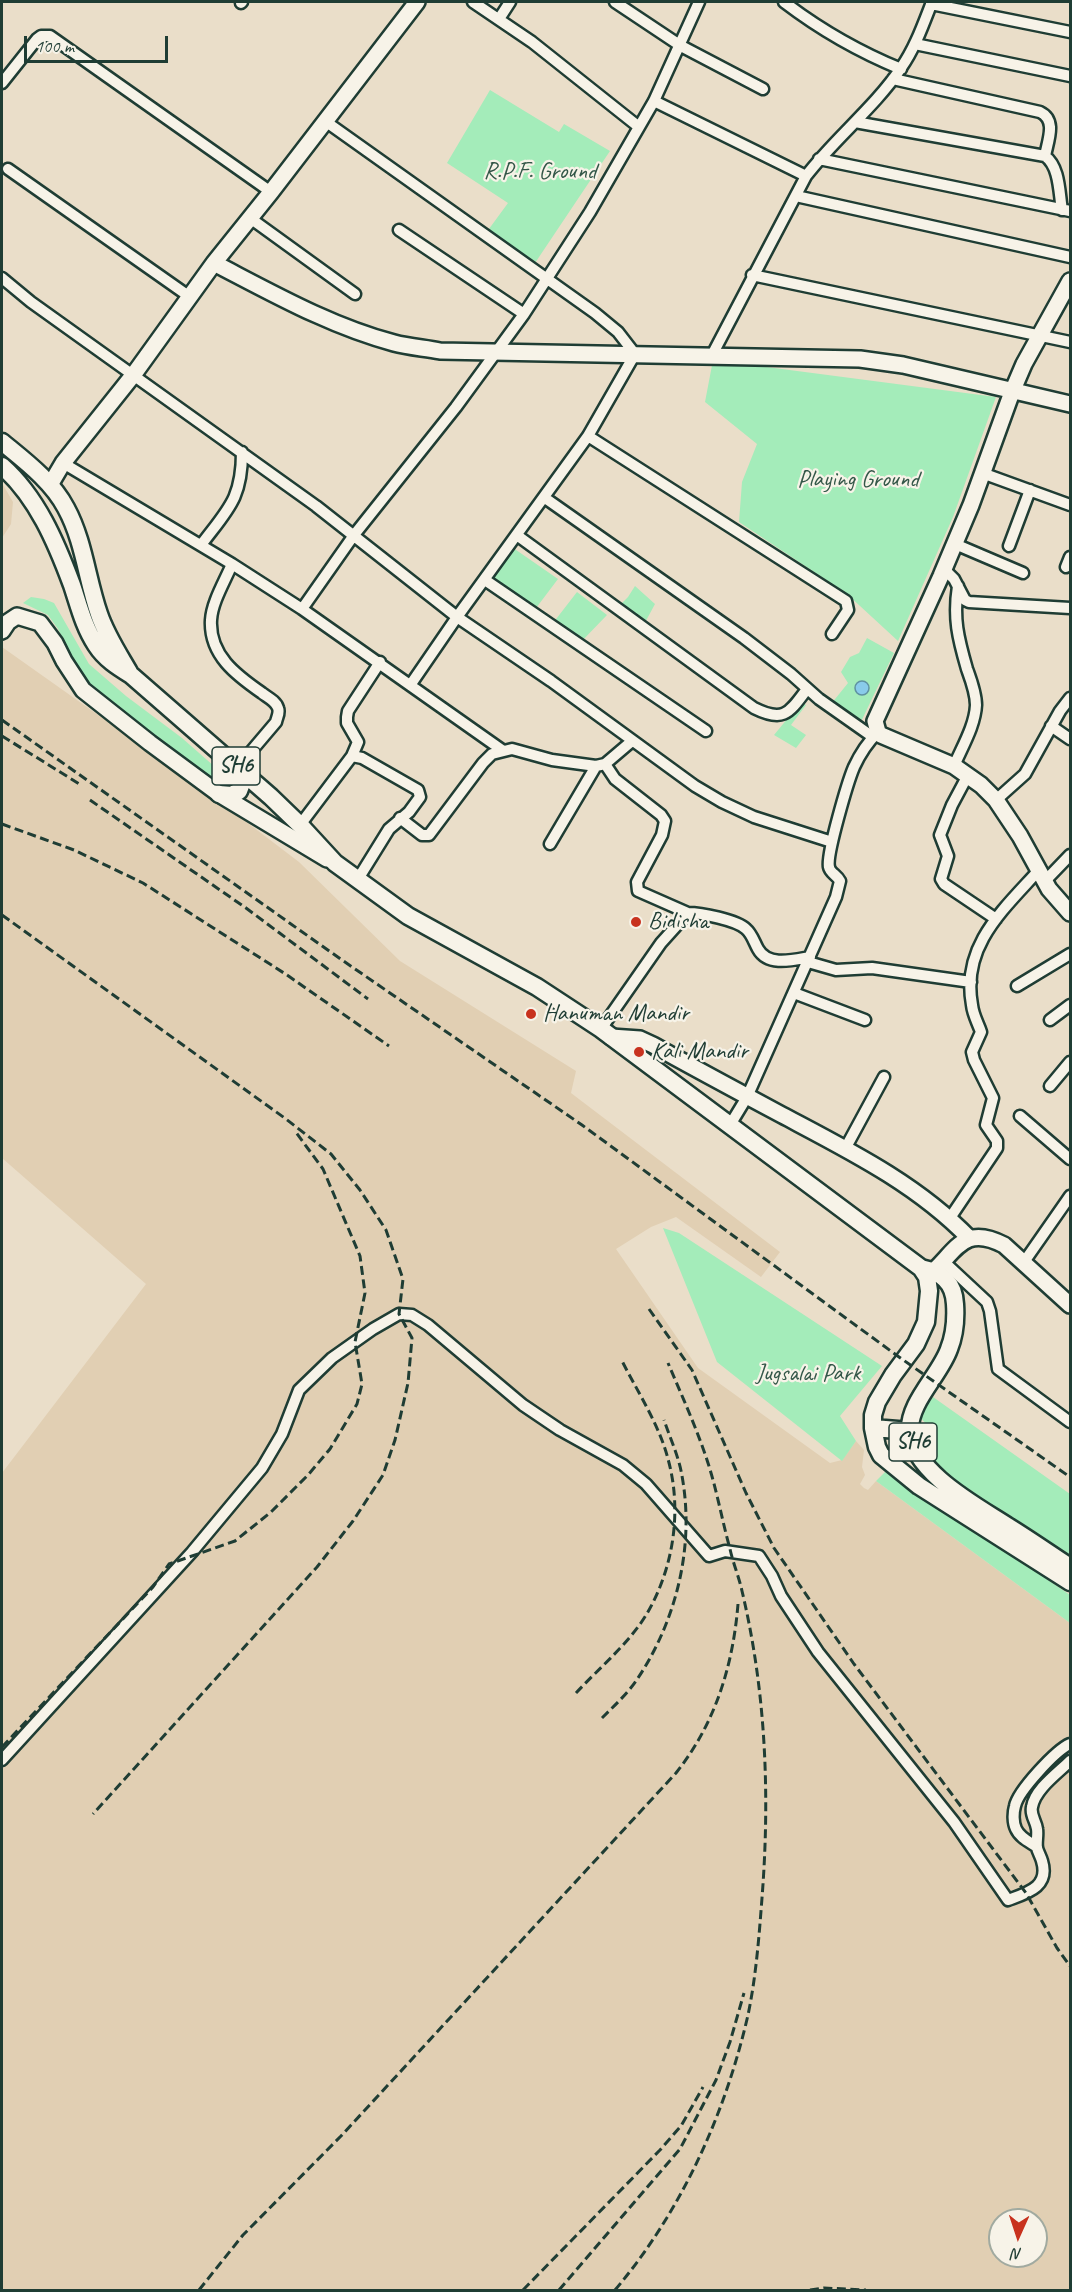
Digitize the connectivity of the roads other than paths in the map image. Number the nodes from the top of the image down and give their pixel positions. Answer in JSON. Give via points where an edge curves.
{"nodes":[{"id":1,"x":417,"y":2,"type":"edge"},
{"id":2,"x":473,"y":2,"type":"edge"},
{"id":3,"x":510,"y":2,"type":"edge"},
{"id":4,"x":615,"y":2,"type":"edge"},
{"id":5,"x":699,"y":2,"type":"edge"},
{"id":6,"x":784,"y":2,"type":"edge"},
{"id":7,"x":932,"y":3,"type":"edge"},
{"id":8,"x":499,"y":19,"type":"junction"},
{"id":9,"x":1071,"y":32,"type":"edge"},
{"id":10,"x":915,"y":45,"type":"junction"},
{"id":11,"x":681,"y":46,"type":"junction"},
{"id":12,"x":901,"y":69,"type":"junction"},
{"id":13,"x":1071,"y":76,"type":"edge"},
{"id":14,"x":893,"y":79,"type":"junction"},
{"id":15,"x":2,"y":83,"type":"edge"},
{"id":16,"x":763,"y":89,"type":"dead end"},
{"id":17,"x":654,"y":101,"type":"junction"},
{"id":18,"x":325,"y":121,"type":"junction"},
{"id":19,"x":855,"y":122,"type":"junction"},
{"id":20,"x":639,"y":127,"type":"junction"},
{"id":21,"x":1045,"y":156,"type":"junction"},
{"id":22,"x":819,"y":159,"type":"junction"},
{"id":23,"x":8,"y":169,"type":"dead end"},
{"id":24,"x":806,"y":176,"type":"junction"},
{"id":25,"x":271,"y":192,"type":"junction"},
{"id":26,"x":796,"y":196,"type":"junction"},
{"id":27,"x":1066,"y":211,"type":"edge"},
{"id":28,"x":250,"y":218,"type":"junction"},
{"id":29,"x":399,"y":230,"type":"dead end"},
{"id":30,"x":1071,"y":257,"type":"edge"},
{"id":31,"x":214,"y":262,"type":"junction"},
{"id":32,"x":752,"y":275,"type":"junction"},
{"id":33,"x":2,"y":278,"type":"edge"},
{"id":34,"x":547,"y":278,"type":"junction"},
{"id":35,"x":1071,"y":281,"type":"edge"},
{"id":36,"x":355,"y":294,"type":"dead end"},
{"id":37,"x":190,"y":297,"type":"junction"},
{"id":38,"x":524,"y":315,"type":"junction"},
{"id":39,"x":1039,"y":337,"type":"junction"},
{"id":40,"x":1071,"y":342,"type":"edge"},
{"id":41,"x":497,"y":351,"type":"junction"},
{"id":42,"x":635,"y":354,"type":"junction"},
{"id":43,"x":711,"y":357,"type":"junction"},
{"id":44,"x":134,"y":374,"type":"junction"},
{"id":45,"x":1012,"y":392,"type":"junction"},
{"id":46,"x":1071,"y":404,"type":"edge"},
{"id":47,"x":588,"y":436,"type":"junction"},
{"id":48,"x":2,"y":442,"type":"edge"},
{"id":49,"x":242,"y":452,"type":"junction"},
{"id":50,"x":63,"y":463,"type":"junction"},
{"id":51,"x":2,"y":466,"type":"edge"},
{"id":52,"x":982,"y":473,"type":"junction"},
{"id":53,"x":50,"y":485,"type":"junction"},
{"id":54,"x":1030,"y":490,"type":"junction"},
{"id":55,"x":545,"y":498,"type":"junction"},
{"id":56,"x":1071,"y":505,"type":"edge"},
{"id":57,"x":354,"y":535,"type":"junction"},
{"id":58,"x":518,"y":536,"type":"junction"},
{"id":59,"x":954,"y":544,"type":"junction"},
{"id":60,"x":201,"y":545,"type":"junction"},
{"id":61,"x":1009,"y":546,"type":"dead end"},
{"id":62,"x":232,"y":564,"type":"junction"},
{"id":63,"x":945,"y":569,"type":"junction"},
{"id":64,"x":1023,"y":573,"type":"dead end"},
{"id":65,"x":485,"y":580,"type":"junction"},
{"id":66,"x":958,"y":586,"type":"junction"},
{"id":67,"x":1071,"y":608,"type":"edge"},
{"id":68,"x":302,"y":609,"type":"junction"},
{"id":69,"x":457,"y":617,"type":"junction"},
{"id":70,"x":2,"y":631,"type":"edge"},
{"id":71,"x":832,"y":634,"type":"dead end"},
{"id":72,"x":380,"y":663,"type":"junction"},
{"id":73,"x":131,"y":675,"type":"junction"},
{"id":74,"x":411,"y":684,"type":"junction"},
{"id":75,"x":807,"y":689,"type":"junction"},
{"id":76,"x":1071,"y":698,"type":"edge"},
{"id":77,"x":1052,"y":726,"type":"junction"},
{"id":78,"x":706,"y":731,"type":"dead end"},
{"id":79,"x":876,"y":734,"type":"junction"},
{"id":80,"x":1071,"y":739,"type":"edge"},
{"id":81,"x":632,"y":741,"type":"junction"},
{"id":82,"x":502,"y":750,"type":"junction"},
{"id":83,"x":352,"y":756,"type":"junction"},
{"id":84,"x":601,"y":765,"type":"junction"},
{"id":85,"x":954,"y":766,"type":"junction"},
{"id":86,"x":239,"y":769,"type":"junction"},
{"id":87,"x":968,"y":775,"type":"junction"},
{"id":88,"x":219,"y":794,"type":"junction"},
{"id":89,"x":996,"y":801,"type":"junction"},
{"id":90,"x":400,"y":818,"type":"junction"},
{"id":91,"x":300,"y":825,"type":"junction"},
{"id":92,"x":832,"y":842,"type":"junction"},
{"id":93,"x":550,"y":844,"type":"dead end"},
{"id":94,"x":1071,"y":855,"type":"edge"},
{"id":95,"x":335,"y":863,"type":"junction"},
{"id":96,"x":1042,"y":876,"type":"junction"},
{"id":97,"x":358,"y":879,"type":"junction"},
{"id":98,"x":688,"y":913,"type":"junction"},
{"id":99,"x":1071,"y":913,"type":"edge"},
{"id":100,"x":996,"y":919,"type":"junction"},
{"id":101,"x":1071,"y":954,"type":"edge"},
{"id":102,"x":809,"y":960,"type":"junction"},
{"id":103,"x":970,"y":982,"type":"junction"},
{"id":104,"x":1017,"y":986,"type":"dead end"},
{"id":105,"x":794,"y":993,"type":"junction"},
{"id":106,"x":1071,"y":1005,"type":"edge"},
{"id":107,"x":865,"y":1020,"type":"dead end"},
{"id":108,"x":1050,"y":1020,"type":"dead end"},
{"id":109,"x":606,"y":1033,"type":"junction"},
{"id":110,"x":1071,"y":1062,"type":"edge"},
{"id":111,"x":884,"y":1077,"type":"dead end"},
{"id":112,"x":1050,"y":1086,"type":"dead end"},
{"id":113,"x":747,"y":1097,"type":"junction"},
{"id":114,"x":1020,"y":1116,"type":"dead end"},
{"id":115,"x":730,"y":1125,"type":"junction"},
{"id":116,"x":845,"y":1149,"type":"junction"},
{"id":117,"x":1071,"y":1159,"type":"edge"},
{"id":118,"x":1071,"y":1196,"type":"edge"},
{"id":119,"x":950,"y":1218,"type":"junction"},
{"id":120,"x":969,"y":1238,"type":"junction"},
{"id":121,"x":1024,"y":1262,"type":"junction"},
{"id":122,"x":931,"y":1269,"type":"junction"},
{"id":123,"x":1071,"y":1305,"type":"edge"},
{"id":124,"x":1071,"y":1422,"type":"edge"},
{"id":125,"x":873,"y":1428,"type":"junction"},
{"id":126,"x":910,"y":1431,"type":"junction"},
{"id":127,"x":1071,"y":1568,"type":"edge"},
{"id":128,"x":1071,"y":1582,"type":"edge"},
{"id":129,"x":1071,"y":1744,"type":"edge"},
{"id":130,"x":2,"y":1760,"type":"edge"},
{"id":131,"x":1071,"y":1761,"type":"edge"},
{"id":132,"x":1037,"y":1847,"type":"junction"}],
"edges":[{"from":1,"to":18,"type":"street"},
{"from":2,"to":8,"type":"street"},
{"from":3,"to":8,"type":"street"},
{"from":4,"to":11,"type":"street"},
{"from":5,"to":11,"type":"street"},
{"from":6,"to":12,"type":"street","via":[[829,35]]},
{"from":7,"to":9,"type":"street"},
{"from":7,"to":10,"type":"street"},
{"from":8,"to":20,"type":"street"},
{"from":10,"to":12,"type":"street"},
{"from":10,"to":13,"type":"street"},
{"from":11,"to":16,"type":"street"},
{"from":11,"to":17,"type":"street"},
{"from":12,"to":14,"type":"street"},
{"from":14,"to":19,"type":"street"},
{"from":14,"to":21,"type":"street","via":[[1040,112],[1050,121]]},
{"from":15,"to":25,"type":"street","via":[[37,39],[50,36]]},
{"from":17,"to":20,"type":"street"},
{"from":17,"to":24,"type":"street"},
{"from":18,"to":25,"type":"street"},
{"from":18,"to":34,"type":"street"},
{"from":19,"to":21,"type":"street"},
{"from":19,"to":22,"type":"street"},
{"from":20,"to":34,"type":"street"},
{"from":21,"to":27,"type":"street","via":[[1056,172]]},
{"from":22,"to":24,"type":"street"},
{"from":22,"to":27,"type":"street"},
{"from":23,"to":37,"type":"street"},
{"from":24,"to":26,"type":"street"},
{"from":25,"to":28,"type":"street"},
{"from":26,"to":30,"type":"street"},
{"from":26,"to":32,"type":"street"},
{"from":28,"to":31,"type":"street"},
{"from":28,"to":36,"type":"street"},
{"from":29,"to":38,"type":"street"},
{"from":31,"to":37,"type":"street"},
{"from":31,"to":41,"type":"street","via":[[295,305],[396,344],[440,351]]},
{"from":32,"to":39,"type":"street"},
{"from":32,"to":43,"type":"street"},
{"from":33,"to":44,"type":"street"},
{"from":34,"to":38,"type":"street"},
{"from":34,"to":42,"type":"street","via":[[618,332]]},
{"from":35,"to":39,"type":"street"},
{"from":37,"to":44,"type":"street"},
{"from":38,"to":41,"type":"street"},
{"from":39,"to":40,"type":"street"},
{"from":39,"to":45,"type":"street"},
{"from":41,"to":42,"type":"street"},
{"from":41,"to":57,"type":"street"},
{"from":42,"to":43,"type":"street"},
{"from":42,"to":47,"type":"street"},
{"from":43,"to":45,"type":"street","via":[[860,359],[903,365]]},
{"from":44,"to":49,"type":"street"},
{"from":44,"to":50,"type":"street"},
{"from":45,"to":46,"type":"street"},
{"from":45,"to":52,"type":"street"},
{"from":47,"to":55,"type":"street"},
{"from":47,"to":71,"type":"street","via":[[846,601],[848,610]]},
{"from":48,"to":53,"type":"main road","number":"SH6"},
{"from":49,"to":57,"type":"street"},
{"from":49,"to":60,"type":"street","via":[[238,492]]},
{"from":50,"to":53,"type":"street"},
{"from":50,"to":60,"type":"street"},
{"from":51,"to":73,"type":"main road","number":"SH6","via":[[28,495],[47,526],[97,647],[109,661]]},
{"from":52,"to":54,"type":"street"},
{"from":52,"to":59,"type":"street"},
{"from":53,"to":73,"type":"main road","number":"SH6","via":[[66,507],[76,532],[106,632]]},
{"from":54,"to":56,"type":"street"},
{"from":54,"to":61,"type":"street"},
{"from":55,"to":58,"type":"street"},
{"from":55,"to":75,"type":"street","via":[[744,638]]},
{"from":57,"to":68,"type":"street"},
{"from":57,"to":69,"type":"street"},
{"from":58,"to":65,"type":"street"},
{"from":58,"to":75,"type":"street","via":[[754,708],[781,716],[790,711]]},
{"from":59,"to":63,"type":"street"},
{"from":59,"to":64,"type":"street"},
{"from":60,"to":62,"type":"street"},
{"from":62,"to":68,"type":"street"},
{"from":62,"to":86,"type":"street","via":[[210,619],[216,650],[243,680],[274,701],[279,714]]},
{"from":63,"to":66,"type":"street"},
{"from":63,"to":79,"type":"street","via":[[875,721]]},
{"from":65,"to":69,"type":"street"},
{"from":65,"to":78,"type":"street"},
{"from":66,"to":67,"type":"street","via":[[969,602]]},
{"from":66,"to":85,"type":"street","via":[[956,627],[976,705]]},
{"from":68,"to":72,"type":"street"},
{"from":69,"to":74,"type":"street"},
{"from":69,"to":81,"type":"street"},
{"from":70,"to":88,"type":"street","via":[[17,616],[40,623],[83,690]]},
{"from":72,"to":74,"type":"street"},
{"from":72,"to":83,"type":"street","via":[[348,711],[347,723],[358,742]]},
{"from":73,"to":86,"type":"main road","number":"SH6"},
{"from":74,"to":82,"type":"street"},
{"from":75,"to":79,"type":"street"},
{"from":76,"to":77,"type":"street"},
{"from":77,"to":80,"type":"street"},
{"from":77,"to":89,"type":"street","via":[[1025,774]]},
{"from":79,"to":85,"type":"street"},
{"from":79,"to":92,"type":"street","via":[[854,768]]},
{"from":81,"to":84,"type":"street"},
{"from":81,"to":92,"type":"street","via":[[722,802],[754,817]]},
{"from":82,"to":84,"type":"street"},
{"from":82,"to":90,"type":"street","via":[[483,763],[429,835],[422,835]]},
{"from":83,"to":90,"type":"street","via":[[418,790],[420,797]]},
{"from":83,"to":91,"type":"street"},
{"from":84,"to":93,"type":"street"},
{"from":84,"to":98,"type":"street","via":[[664,821],[662,835],[637,882],[638,891]]},
{"from":85,"to":87,"type":"street"},
{"from":86,"to":88,"type":"main road","via":[[239,791]]},
{"from":86,"to":91,"type":"main road","number":"SH6"},
{"from":87,"to":89,"type":"street"},
{"from":87,"to":100,"type":"street","via":[[940,835],[948,856],[941,879]]},
{"from":88,"to":95,"type":"street"},
{"from":89,"to":96,"type":"street"},
{"from":90,"to":97,"type":"street"},
{"from":91,"to":95,"type":"main road","number":"SH6"},
{"from":92,"to":102,"type":"street","via":[[829,869],[838,876],[839,887]]},
{"from":94,"to":96,"type":"street"},
{"from":95,"to":97,"type":"main road","number":"SH6"},
{"from":96,"to":99,"type":"street"},
{"from":96,"to":100,"type":"street"},
{"from":97,"to":109,"type":"main road","number":"SH6","via":[[408,916],[537,987]]},
{"from":98,"to":102,"type":"street","via":[[740,925],[748,930],[764,956],[773,960]]},
{"from":98,"to":109,"type":"street","via":[[661,943]]},
{"from":100,"to":103,"type":"street","via":[[978,946]]},
{"from":101,"to":104,"type":"street"},
{"from":102,"to":103,"type":"street","via":[[836,970],[873,968]]},
{"from":102,"to":105,"type":"street"},
{"from":103,"to":119,"type":"street","via":[[981,1032],[972,1052],[993,1098],[987,1125],[998,1141]]},
{"from":105,"to":107,"type":"street"},
{"from":105,"to":113,"type":"street"},
{"from":106,"to":108,"type":"street"},
{"from":109,"to":113,"type":"street","via":[[640,1039]]},
{"from":109,"to":115,"type":"main road","number":"SH6"},
{"from":110,"to":112,"type":"street"},
{"from":111,"to":116,"type":"street"},
{"from":113,"to":115,"type":"street"},
{"from":113,"to":116,"type":"street"},
{"from":114,"to":117,"type":"street"},
{"from":115,"to":122,"type":"main road","number":"SH6"},
{"from":116,"to":119,"type":"street","via":[[919,1194]]},
{"from":118,"to":121,"type":"street"},
{"from":119,"to":120,"type":"street"},
{"from":120,"to":121,"type":"street","via":[[993,1239]]},
{"from":120,"to":122,"type":"street"},
{"from":121,"to":123,"type":"street"},
{"from":122,"to":124,"type":"street","via":[[987,1302],[998,1369]]},
{"from":122,"to":125,"type":"main road","number":"SH6","via":[[926,1322],[877,1402]]},
{"from":122,"to":126,"type":"main road","number":"SH6","via":[[952,1287],[954,1330],[949,1350],[915,1408]]},
{"from":125,"to":126,"type":"main road"},
{"from":125,"to":128,"type":"main road","number":"SH6","via":[[881,1455],[901,1473]]},
{"from":126,"to":127,"type":"main road","number":"SH6","via":[[920,1457],[957,1493]]},
{"from":129,"to":132,"type":"street","via":[[1052,1758],[1015,1805],[1017,1832]]},
{"from":130,"to":132,"type":"street","via":[[192,1552],[262,1468],[282,1434],[299,1390],[332,1358],[399,1314],[428,1325],[523,1405],[623,1465],[652,1491],[709,1556],[724,1551],[759,1556],[818,1652],[954,1822],[1008,1900],[1035,1890],[1040,1884],[1044,1874]]},
{"from":131,"to":132,"type":"street","via":[[1042,1789],[1033,1804]]}]}
